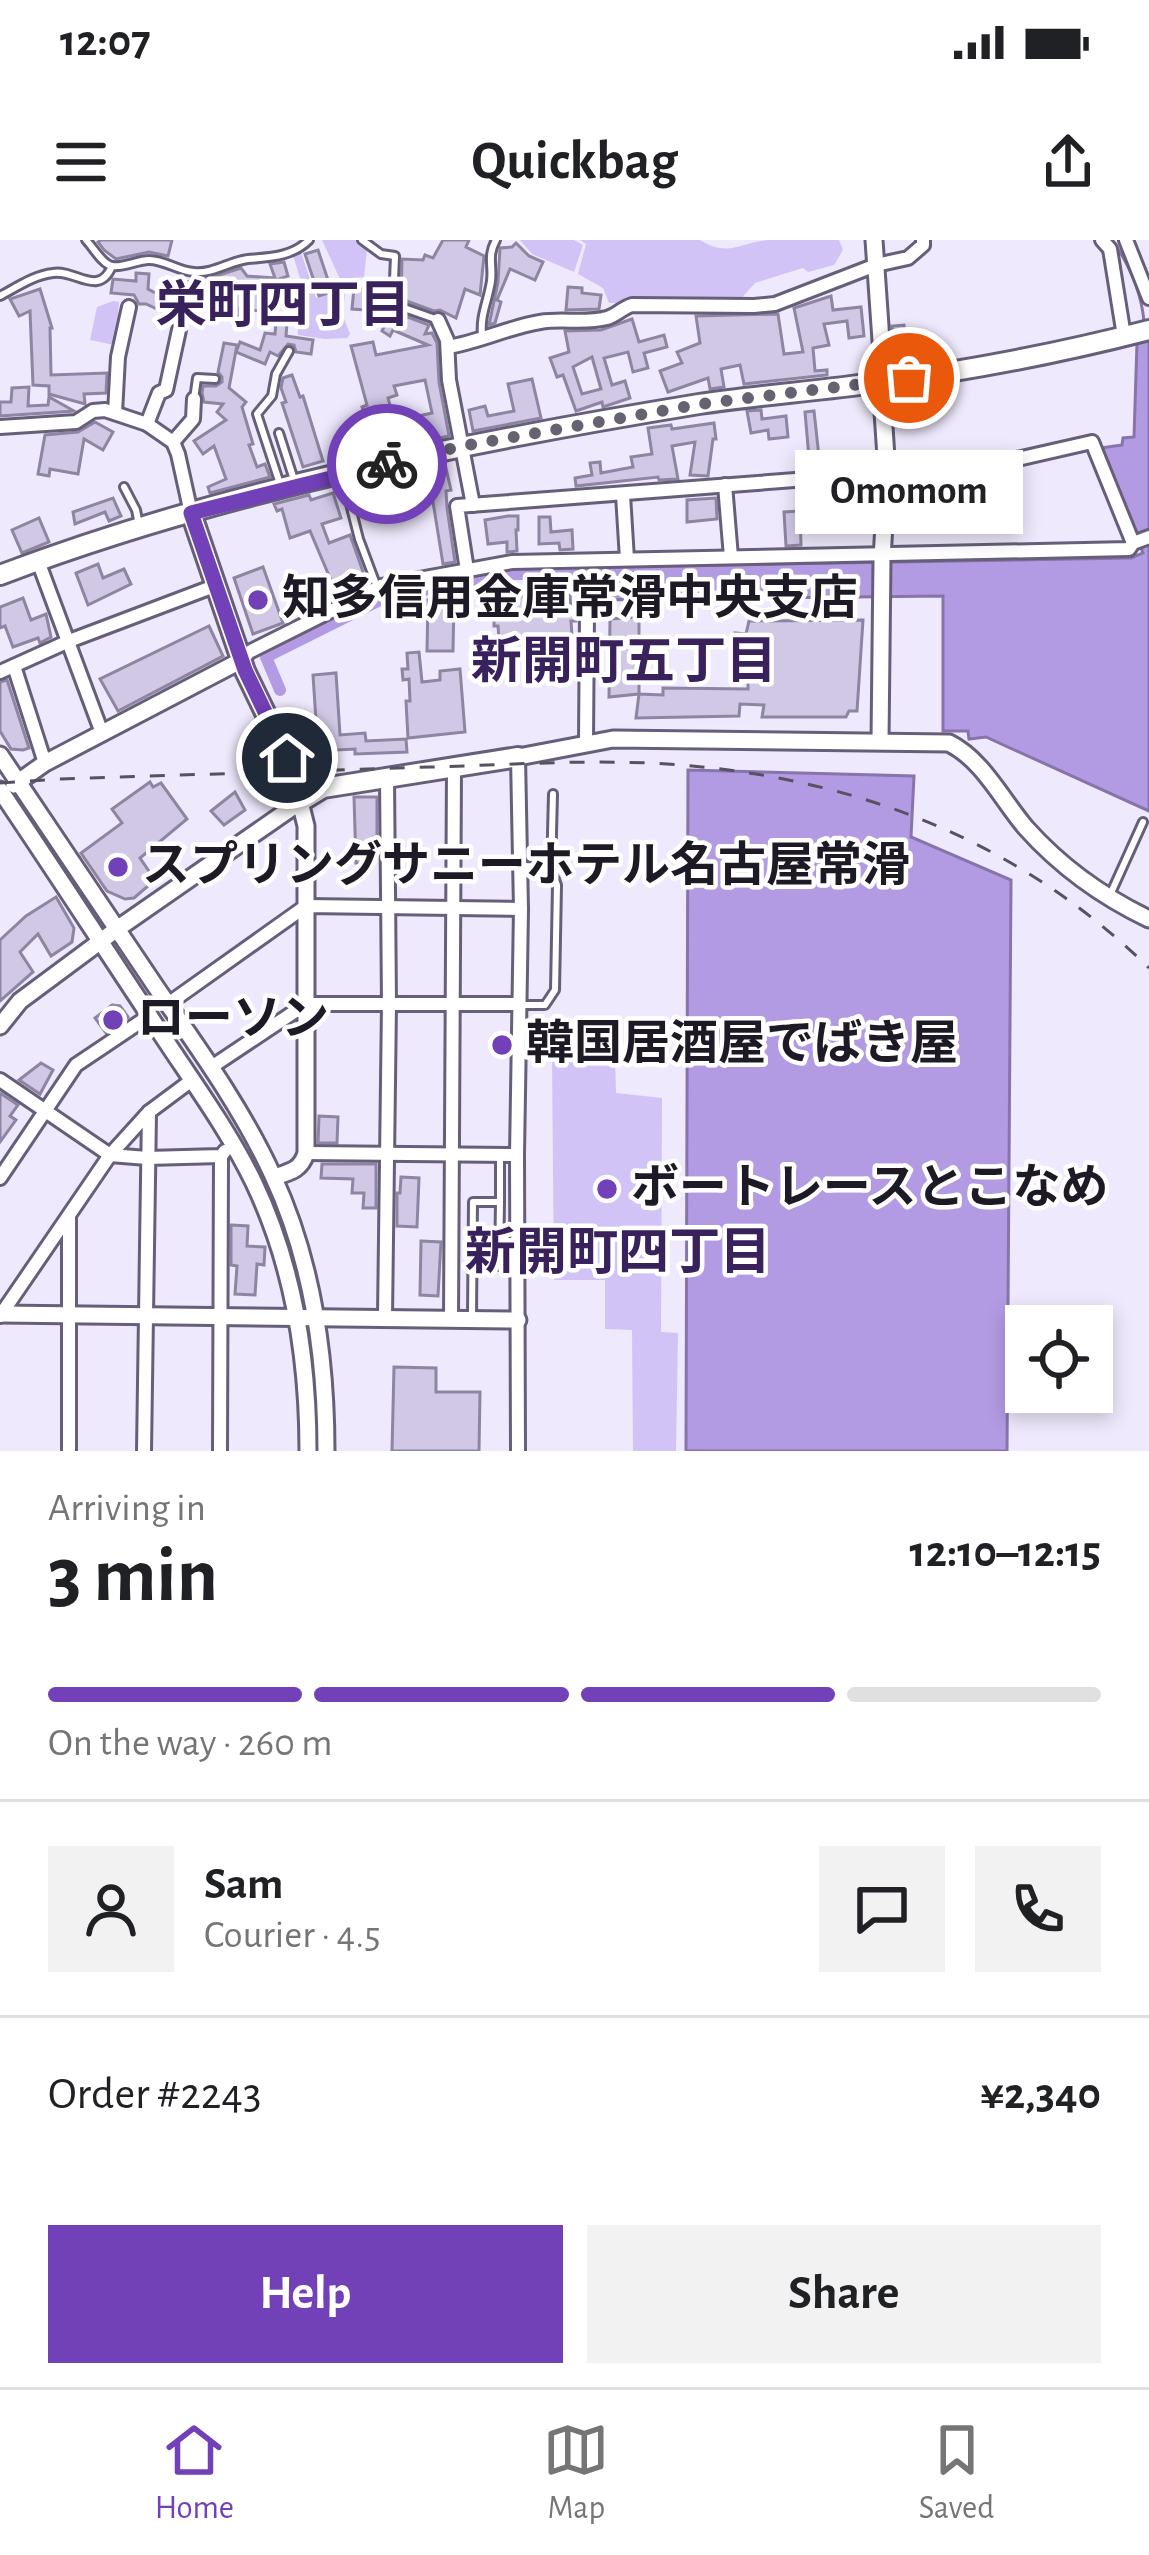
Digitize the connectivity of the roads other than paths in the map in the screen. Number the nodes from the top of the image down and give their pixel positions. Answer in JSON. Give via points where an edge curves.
{"nodes":[{"id":1,"x":86,"y":240,"type":"edge"},
{"id":2,"x":309,"y":240,"type":"edge"},
{"id":3,"x":362,"y":240,"type":"edge"},
{"id":4,"x":496,"y":240,"type":"edge"},
{"id":5,"x":874,"y":240,"type":"edge"},
{"id":6,"x":923,"y":240,"type":"edge"},
{"id":7,"x":1116,"y":243,"type":"edge"},
{"id":8,"x":876,"y":265,"type":"junction"},
{"id":9,"x":112,"y":266,"type":"junction"},
{"id":10,"x":0,"y":296,"type":"edge"},
{"id":11,"x":1149,"y":298,"type":"edge"},
{"id":12,"x":130,"y":307,"type":"dead end"},
{"id":13,"x":438,"y":320,"type":"joint"},
{"id":14,"x":179,"y":330,"type":"dead end"},
{"id":15,"x":1137,"y":333,"type":"edge"},
{"id":16,"x":483,"y":337,"type":"junction"},
{"id":17,"x":448,"y":347,"type":"junction"},
{"id":18,"x":289,"y":351,"type":"dead end"},
{"id":19,"x":214,"y":379,"type":"dead end"},
{"id":20,"x":880,"y":382,"type":"junction"},
{"id":21,"x":194,"y":399,"type":"joint"},
{"id":22,"x":115,"y":413,"type":"junction"},
{"id":23,"x":147,"y":424,"type":"junction"},
{"id":24,"x":0,"y":427,"type":"edge"},
{"id":25,"x":279,"y":433,"type":"dead end"},
{"id":26,"x":173,"y":442,"type":"junction"},
{"id":27,"x":462,"y":446,"type":"junction"},
{"id":28,"x":887,"y":472,"type":"junction"},
{"id":29,"x":343,"y":475,"type":"junction"},
{"id":30,"x":725,"y":485,"type":"junction"},
{"id":31,"x":124,"y":487,"type":"dead end"},
{"id":32,"x":289,"y":488,"type":"junction"},
{"id":33,"x":623,"y":495,"type":"junction"},
{"id":34,"x":473,"y":505,"type":"junction"},
{"id":35,"x":191,"y":513,"type":"junction"},
{"id":36,"x":139,"y":529,"type":"junction"},
{"id":37,"x":1149,"y":537,"type":"edge"},
{"id":38,"x":1133,"y":543,"type":"junction"},
{"id":39,"x":731,"y":557,"type":"junction"},
{"id":40,"x":882,"y":557,"type":"junction"},
{"id":41,"x":627,"y":559,"type":"junction"},
{"id":42,"x":38,"y":561,"type":"junction"},
{"id":43,"x":2,"y":569,"type":"edge"},
{"id":44,"x":467,"y":570,"type":"junction"},
{"id":45,"x":217,"y":585,"type":"junction"},
{"id":46,"x":377,"y":587,"type":"junction"},
{"id":47,"x":587,"y":612,"type":"dead end"},
{"id":48,"x":69,"y":641,"type":"junction"},
{"id":49,"x":242,"y":660,"type":"junction"},
{"id":50,"x":14,"y":666,"type":"junction"},
{"id":51,"x":0,"y":672,"type":"edge"},
{"id":52,"x":102,"y":733,"type":"junction"},
{"id":53,"x":880,"y":741,"type":"junction"},
{"id":54,"x":586,"y":742,"type":"junction"},
{"id":55,"x":0,"y":755,"type":"edge"},
{"id":56,"x":518,"y":757,"type":"junction"},
{"id":57,"x":46,"y":763,"type":"junction"},
{"id":58,"x":454,"y":768,"type":"junction"},
{"id":59,"x":387,"y":778,"type":"junction"},
{"id":60,"x":18,"y":782,"type":"junction"},
{"id":61,"x":1,"y":792,"type":"edge"},
{"id":62,"x":553,"y":794,"type":"dead end"},
{"id":63,"x":300,"y":802,"type":"junction"},
{"id":64,"x":1143,"y":822,"type":"dead end"},
{"id":65,"x":520,"y":866,"type":"junction"},
{"id":66,"x":551,"y":872,"type":"junction"},
{"id":67,"x":1109,"y":898,"type":"junction"},
{"id":68,"x":306,"y":906,"type":"junction"},
{"id":69,"x":388,"y":906,"type":"junction"},
{"id":70,"x":455,"y":906,"type":"junction"},
{"id":71,"x":521,"y":909,"type":"junction"},
{"id":72,"x":1149,"y":919,"type":"edge"},
{"id":73,"x":117,"y":929,"type":"junction"},
{"id":74,"x":100,"y":941,"type":"junction"},
{"id":75,"x":168,"y":1004,"type":"junction"},
{"id":76,"x":307,"y":1004,"type":"junction"},
{"id":77,"x":389,"y":1004,"type":"junction"},
{"id":78,"x":453,"y":1004,"type":"junction"},
{"id":79,"x":518,"y":1004,"type":"junction"},
{"id":80,"x":149,"y":1016,"type":"junction"},
{"id":81,"x":0,"y":1026,"type":"edge"},
{"id":82,"x":210,"y":1068,"type":"junction"},
{"id":83,"x":0,"y":1080,"type":"edge"},
{"id":84,"x":192,"y":1080,"type":"junction"},
{"id":85,"x":46,"y":1111,"type":"junction"},
{"id":86,"x":148,"y":1112,"type":"junction"},
{"id":87,"x":227,"y":1149,"type":"junction"},
{"id":88,"x":306,"y":1154,"type":"junction"},
{"id":89,"x":387,"y":1154,"type":"junction"},
{"id":90,"x":452,"y":1154,"type":"junction"},
{"id":91,"x":110,"y":1155,"type":"junction"},
{"id":92,"x":500,"y":1155,"type":"junction"},
{"id":93,"x":517,"y":1155,"type":"junction"},
{"id":94,"x":147,"y":1158,"type":"junction"},
{"id":95,"x":274,"y":1177,"type":"junction"},
{"id":96,"x":0,"y":1178,"type":"edge"},
{"id":97,"x":500,"y":1202,"type":"junction"},
{"id":98,"x":68,"y":1216,"type":"junction"},
{"id":99,"x":499,"y":1266,"type":"dead end"},
{"id":100,"x":0,"y":1315,"type":"edge"},
{"id":101,"x":70,"y":1316,"type":"junction"},
{"id":102,"x":298,"y":1316,"type":"junction"},
{"id":103,"x":317,"y":1316,"type":"junction"},
{"id":104,"x":385,"y":1317,"type":"junction"},
{"id":105,"x":146,"y":1318,"type":"junction"},
{"id":106,"x":222,"y":1318,"type":"junction"},
{"id":107,"x":451,"y":1318,"type":"junction"},
{"id":108,"x":472,"y":1319,"type":"junction"},
{"id":109,"x":518,"y":1320,"type":"junction"},
{"id":110,"x":69,"y":1451,"type":"edge"},
{"id":111,"x":145,"y":1451,"type":"edge"},
{"id":112,"x":220,"y":1451,"type":"edge"},
{"id":113,"x":308,"y":1451,"type":"edge"},
{"id":114,"x":326,"y":1451,"type":"edge"},
{"id":115,"x":518,"y":1451,"type":"edge"}],
"edges":[{"from":1,"to":9,"type":"lane"},
{"from":2,"to":9,"type":"lane","via":[[287,254],[202,273],[148,260]]},
{"from":3,"to":13,"type":"lane","via":[[394,256],[393,304]]},
{"from":4,"to":16,"type":"lane","via":[[488,254]]},
{"from":5,"to":8,"type":"street"},
{"from":6,"to":8,"type":"street","via":[[908,258]]},
{"from":7,"to":11,"type":"street"},
{"from":7,"to":15,"type":"street"},
{"from":8,"to":16,"type":"street","via":[[775,304],[632,305],[605,318],[544,321]]},
{"from":8,"to":20,"type":"street"},
{"from":9,"to":10,"type":"lane","via":[[102,280],[58,271]]},
{"from":12,"to":22,"type":"street"},
{"from":13,"to":17,"type":"street"},
{"from":14,"to":23,"type":"street","via":[[166,390]]},
{"from":15,"to":20,"type":"main road"},
{"from":16,"to":17,"type":"street"},
{"from":17,"to":27,"type":"street"},
{"from":18,"to":32,"type":"lane","via":[[257,414]]},
{"from":19,"to":21,"type":"lane","via":[[197,379]]},
{"from":20,"to":27,"type":"main road"},
{"from":20,"to":28,"type":"street"},
{"from":21,"to":26,"type":"street","via":[[193,419]]},
{"from":22,"to":23,"type":"street"},
{"from":22,"to":24,"type":"street"},
{"from":23,"to":26,"type":"street"},
{"from":25,"to":32,"type":"lane"},
{"from":26,"to":35,"type":"street"},
{"from":27,"to":29,"type":"main road"},
{"from":27,"to":34,"type":"street"},
{"from":28,"to":30,"type":"street"},
{"from":28,"to":38,"type":"street","via":[[991,465],[1092,442]]},
{"from":28,"to":40,"type":"street"},
{"from":29,"to":32,"type":"main road"},
{"from":29,"to":46,"type":"lane"},
{"from":30,"to":33,"type":"street"},
{"from":30,"to":39,"type":"street"},
{"from":31,"to":36,"type":"lane"},
{"from":32,"to":35,"type":"main road"},
{"from":33,"to":34,"type":"street"},
{"from":33,"to":41,"type":"street"},
{"from":34,"to":44,"type":"street","via":[[457,506]]},
{"from":35,"to":36,"type":"main road"},
{"from":35,"to":45,"type":"main road"},
{"from":36,"to":42,"type":"main road"},
{"from":37,"to":38,"type":"street"},
{"from":38,"to":40,"type":"street"},
{"from":39,"to":40,"type":"street"},
{"from":39,"to":41,"type":"street"},
{"from":40,"to":53,"type":"street"},
{"from":41,"to":44,"type":"street"},
{"from":42,"to":43,"type":"main road"},
{"from":42,"to":48,"type":"street"},
{"from":44,"to":46,"type":"street"},
{"from":45,"to":48,"type":"street"},
{"from":45,"to":49,"type":"main road"},
{"from":46,"to":49,"type":"street"},
{"from":47,"to":54,"type":"street"},
{"from":48,"to":50,"type":"street"},
{"from":48,"to":52,"type":"street"},
{"from":49,"to":52,"type":"street"},
{"from":49,"to":63,"type":"main road"},
{"from":50,"to":51,"type":"street"},
{"from":50,"to":57,"type":"street"},
{"from":52,"to":57,"type":"street"},
{"from":53,"to":54,"type":"street"},
{"from":53,"to":67,"type":"street","via":[[960,749],[1041,844]]},
{"from":54,"to":56,"type":"street"},
{"from":55,"to":60,"type":"street"},
{"from":56,"to":58,"type":"main road"},
{"from":56,"to":65,"type":"street"},
{"from":57,"to":60,"type":"street"},
{"from":58,"to":59,"type":"main road"},
{"from":58,"to":70,"type":"street"},
{"from":59,"to":63,"type":"main road","via":[[322,788]]},
{"from":59,"to":69,"type":"street"},
{"from":60,"to":61,"type":"street"},
{"from":60,"to":73,"type":"street"},
{"from":61,"to":74,"type":"street"},
{"from":62,"to":66,"type":"lane"},
{"from":63,"to":68,"type":"street"},
{"from":63,"to":73,"type":"street"},
{"from":64,"to":67,"type":"lane"},
{"from":65,"to":66,"type":"lane"},
{"from":65,"to":71,"type":"street"},
{"from":66,"to":79,"type":"lane","via":[[555,990],[545,1005]]},
{"from":67,"to":72,"type":"street"},
{"from":68,"to":69,"type":"street"},
{"from":68,"to":75,"type":"street"},
{"from":68,"to":76,"type":"street"},
{"from":69,"to":70,"type":"street"},
{"from":69,"to":77,"type":"street"},
{"from":70,"to":71,"type":"street"},
{"from":70,"to":78,"type":"street"},
{"from":71,"to":79,"type":"street"},
{"from":73,"to":74,"type":"street"},
{"from":73,"to":75,"type":"street"},
{"from":74,"to":80,"type":"street"},
{"from":74,"to":81,"type":"street","via":[[20,1001]]},
{"from":75,"to":82,"type":"street"},
{"from":76,"to":77,"type":"street"},
{"from":76,"to":82,"type":"street"},
{"from":76,"to":88,"type":"street"},
{"from":77,"to":78,"type":"street"},
{"from":77,"to":89,"type":"street"},
{"from":78,"to":79,"type":"street"},
{"from":78,"to":90,"type":"street"},
{"from":79,"to":93,"type":"street"},
{"from":80,"to":84,"type":"street"},
{"from":80,"to":85,"type":"street","via":[[76,1065]]},
{"from":82,"to":95,"type":"street"},
{"from":83,"to":85,"type":"street"},
{"from":84,"to":86,"type":"street"},
{"from":84,"to":87,"type":"street"},
{"from":85,"to":91,"type":"street"},
{"from":85,"to":96,"type":"street"},
{"from":86,"to":91,"type":"street"},
{"from":86,"to":94,"type":"street"},
{"from":87,"to":94,"type":"street"},
{"from":87,"to":102,"type":"street","via":[[255,1186]]},
{"from":87,"to":106,"type":"street"},
{"from":88,"to":89,"type":"street"},
{"from":88,"to":95,"type":"street","via":[[296,1170]]},
{"from":89,"to":90,"type":"street"},
{"from":89,"to":104,"type":"street"},
{"from":90,"to":92,"type":"street"},
{"from":90,"to":107,"type":"street"},
{"from":91,"to":94,"type":"street"},
{"from":91,"to":98,"type":"street"},
{"from":92,"to":93,"type":"street"},
{"from":92,"to":97,"type":"lane"},
{"from":93,"to":109,"type":"street"},
{"from":94,"to":105,"type":"street"},
{"from":95,"to":103,"type":"street"},
{"from":97,"to":99,"type":"lane"},
{"from":97,"to":108,"type":"lane","via":[[473,1202]]},
{"from":98,"to":100,"type":"street"},
{"from":98,"to":101,"type":"street"},
{"from":100,"to":101,"type":"street"},
{"from":101,"to":105,"type":"street"},
{"from":101,"to":110,"type":"street"},
{"from":102,"to":103,"type":"street"},
{"from":102,"to":106,"type":"street"},
{"from":102,"to":113,"type":"street"},
{"from":103,"to":104,"type":"street"},
{"from":103,"to":114,"type":"street"},
{"from":104,"to":107,"type":"street"},
{"from":105,"to":106,"type":"street"},
{"from":105,"to":111,"type":"street"},
{"from":106,"to":112,"type":"street"},
{"from":107,"to":108,"type":"street"},
{"from":108,"to":109,"type":"street"},
{"from":109,"to":115,"type":"street"}]}
